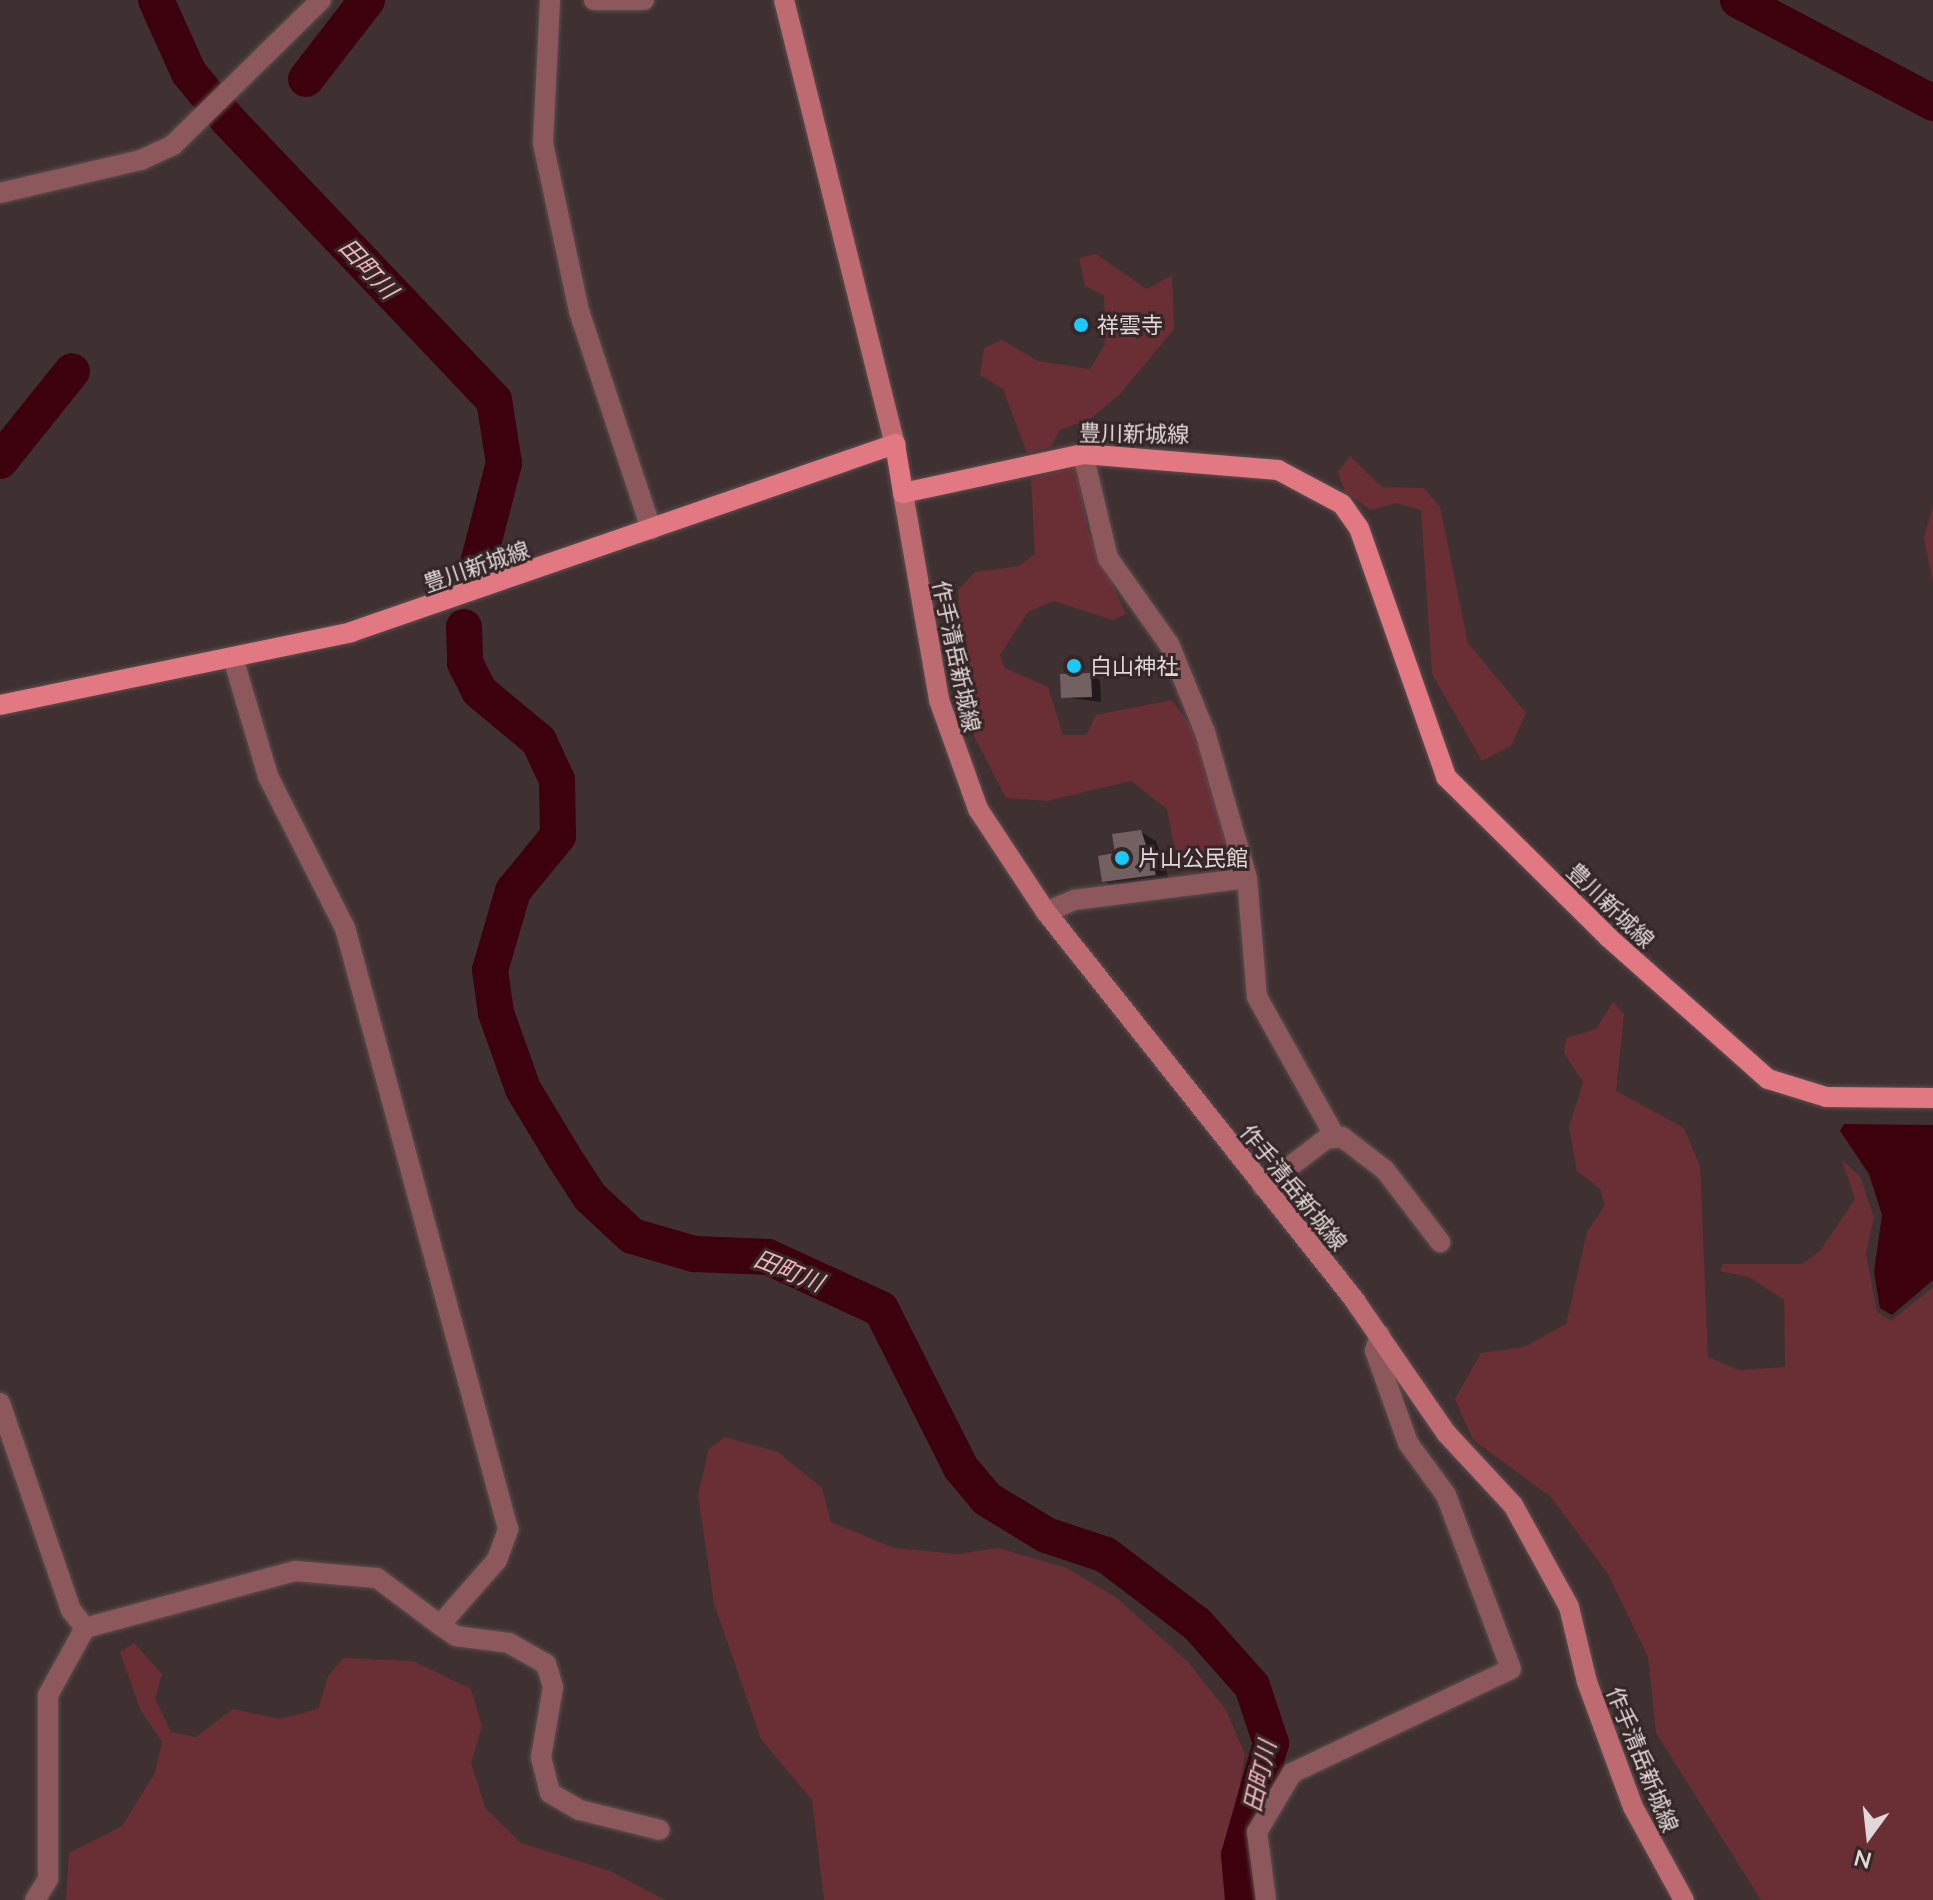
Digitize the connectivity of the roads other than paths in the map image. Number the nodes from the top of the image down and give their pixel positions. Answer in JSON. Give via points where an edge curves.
{"nodes":[{"id":1,"x":321,"y":0,"type":"edge"},
{"id":2,"x":550,"y":0,"type":"edge"},
{"id":3,"x":594,"y":0,"type":"edge"},
{"id":4,"x":644,"y":0,"type":"edge"},
{"id":5,"x":784,"y":0,"type":"edge"},
{"id":6,"x":0,"y":193,"type":"edge"},
{"id":7,"x":895,"y":444,"type":"junction"},
{"id":8,"x":1083,"y":454,"type":"junction"},
{"id":9,"x":903,"y":493,"type":"junction"},
{"id":10,"x":651,"y":529,"type":"junction"},
{"id":11,"x":233,"y":658,"type":"junction"},
{"id":12,"x":0,"y":705,"type":"edge"},
{"id":13,"x":1247,"y":878,"type":"junction"},
{"id":14,"x":1046,"y":912,"type":"junction"},
{"id":15,"x":1933,"y":1098,"type":"edge"},
{"id":16,"x":1334,"y":1135,"type":"junction"},
{"id":17,"x":1263,"y":1187,"type":"junction"},
{"id":18,"x":1440,"y":1242,"type":"dead end"},
{"id":19,"x":1380,"y":1335,"type":"junction"},
{"id":20,"x":0,"y":1403,"type":"edge"},
{"id":21,"x":440,"y":1625,"type":"junction"},
{"id":22,"x":85,"y":1628,"type":"junction"},
{"id":23,"x":660,"y":1830,"type":"dead end"},
{"id":24,"x":35,"y":1900,"type":"edge"},
{"id":25,"x":1266,"y":1900,"type":"edge"},
{"id":26,"x":1684,"y":1900,"type":"edge"}],
"edges":[{"from":1,"to":6,"type":"street","via":[[202,118],[141,160]]},
{"from":2,"to":10,"type":"street","via":[[543,143],[579,311]]},
{"from":3,"to":4,"type":"street"},
{"from":5,"to":7,"type":"main road"},
{"from":7,"to":9,"type":"main road"},
{"from":7,"to":10,"type":"main road","name":"豊川新城線"},
{"from":8,"to":9,"type":"main road","name":"豊川新城線"},
{"from":8,"to":13,"type":"street","via":[[1108,558],[1188,684]]},
{"from":8,"to":15,"type":"main road","name":"豊川新城線","via":[[1278,470],[1342,504],[1373,557],[1446,777],[1650,976],[1768,1079],[1826,1097]]},
{"from":9,"to":14,"type":"main road","name":"作手清岳新城線","via":[[925,639],[957,761],[978,809]]},
{"from":10,"to":11,"type":"main road","name":"豊川新城線","via":[[430,608]]},
{"from":11,"to":12,"type":"main road","name":"豊川新城線"},
{"from":11,"to":21,"type":"street","via":[[268,776],[345,928],[508,1529],[497,1560]]},
{"from":13,"to":14,"type":"street","via":[[1074,900]]},
{"from":13,"to":16,"type":"street","via":[[1251,979]]},
{"from":14,"to":17,"type":"main road","name":"作手清岳新城線"},
{"from":16,"to":17,"type":"street"},
{"from":16,"to":18,"type":"street","via":[[1360,1144]]},
{"from":17,"to":19,"type":"main road","name":"作手清岳新城線"},
{"from":19,"to":25,"type":"street","via":[[1375,1351],[1408,1443],[1446,1495],[1511,1669],[1292,1773],[1257,1832]]},
{"from":19,"to":26,"type":"main road","name":"作手清岳新城線","via":[[1446,1433],[1513,1505],[1543,1554],[1569,1607],[1587,1682],[1633,1807]]},
{"from":20,"to":22,"type":"street","via":[[71,1610]]},
{"from":21,"to":22,"type":"street","via":[[377,1578],[295,1571]]},
{"from":21,"to":23,"type":"street","via":[[456,1636],[509,1643],[546,1664],[553,1687],[541,1757],[550,1793],[580,1810]]},
{"from":22,"to":24,"type":"street","via":[[48,1695],[48,1879]]}]}
